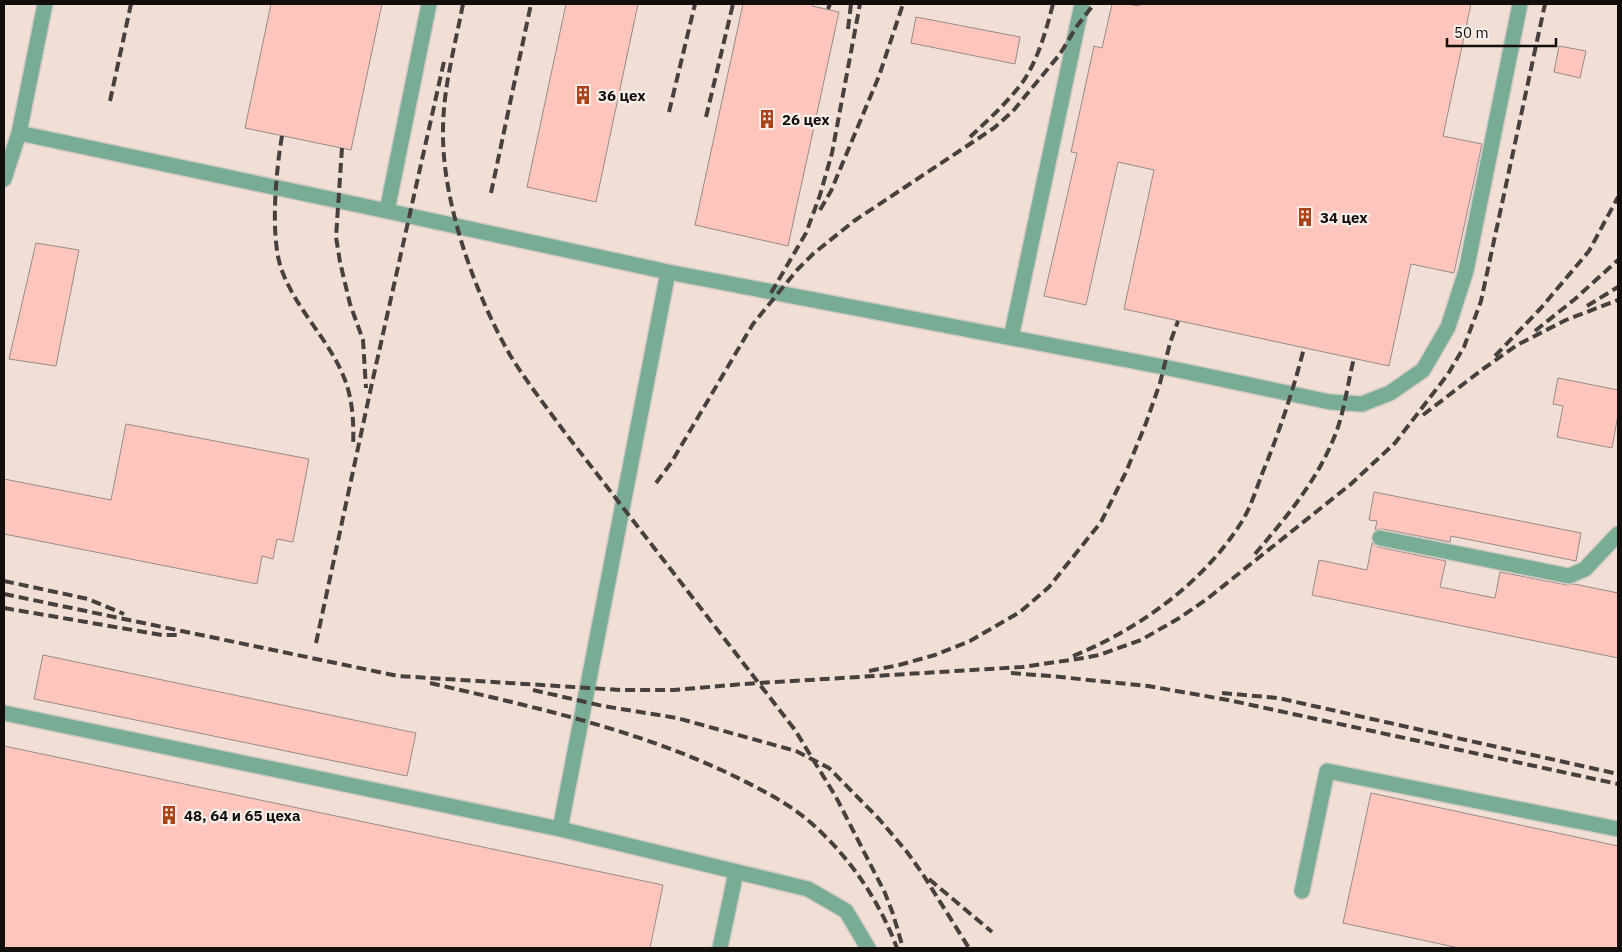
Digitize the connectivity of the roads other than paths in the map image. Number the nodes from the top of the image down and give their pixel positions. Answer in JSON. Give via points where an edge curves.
{"nodes":[{"id":1,"x":45,"y":4,"type":"edge"},
{"id":2,"x":429,"y":4,"type":"edge"},
{"id":3,"x":1082,"y":4,"type":"edge"},
{"id":4,"x":1520,"y":4,"type":"edge"},
{"id":5,"x":19,"y":132,"type":"junction"},
{"id":6,"x":4,"y":179,"type":"edge"},
{"id":7,"x":387,"y":211,"type":"junction"},
{"id":8,"x":668,"y":272,"type":"junction"},
{"id":9,"x":1011,"y":338,"type":"junction"},
{"id":10,"x":1618,"y":534,"type":"edge"},
{"id":11,"x":1380,"y":538,"type":"dead end"},
{"id":12,"x":4,"y":713,"type":"edge"},
{"id":13,"x":1618,"y":828,"type":"edge"},
{"id":14,"x":560,"y":830,"type":"junction"},
{"id":15,"x":736,"y":872,"type":"junction"},
{"id":16,"x":1302,"y":891,"type":"dead end"},
{"id":17,"x":720,"y":948,"type":"edge"},
{"id":18,"x":868,"y":948,"type":"edge"}],
"edges":[{"from":1,"to":5,"type":"lane"},
{"from":2,"to":7,"type":"lane"},
{"from":3,"to":9,"type":"lane"},
{"from":4,"to":9,"type":"lane","via":[[1466,271],[1448,327],[1423,370],[1390,393],[1362,404],[1330,402]]},
{"from":5,"to":6,"type":"lane"},
{"from":5,"to":7,"type":"lane"},
{"from":7,"to":8,"type":"lane"},
{"from":8,"to":9,"type":"lane"},
{"from":8,"to":14,"type":"lane"},
{"from":10,"to":11,"type":"lane","via":[[1585,569],[1569,576]]},
{"from":12,"to":14,"type":"lane"},
{"from":13,"to":16,"type":"lane","via":[[1327,771]]},
{"from":14,"to":15,"type":"lane"},
{"from":15,"to":17,"type":"lane"},
{"from":15,"to":18,"type":"lane","via":[[808,889],[846,912]]}]}
